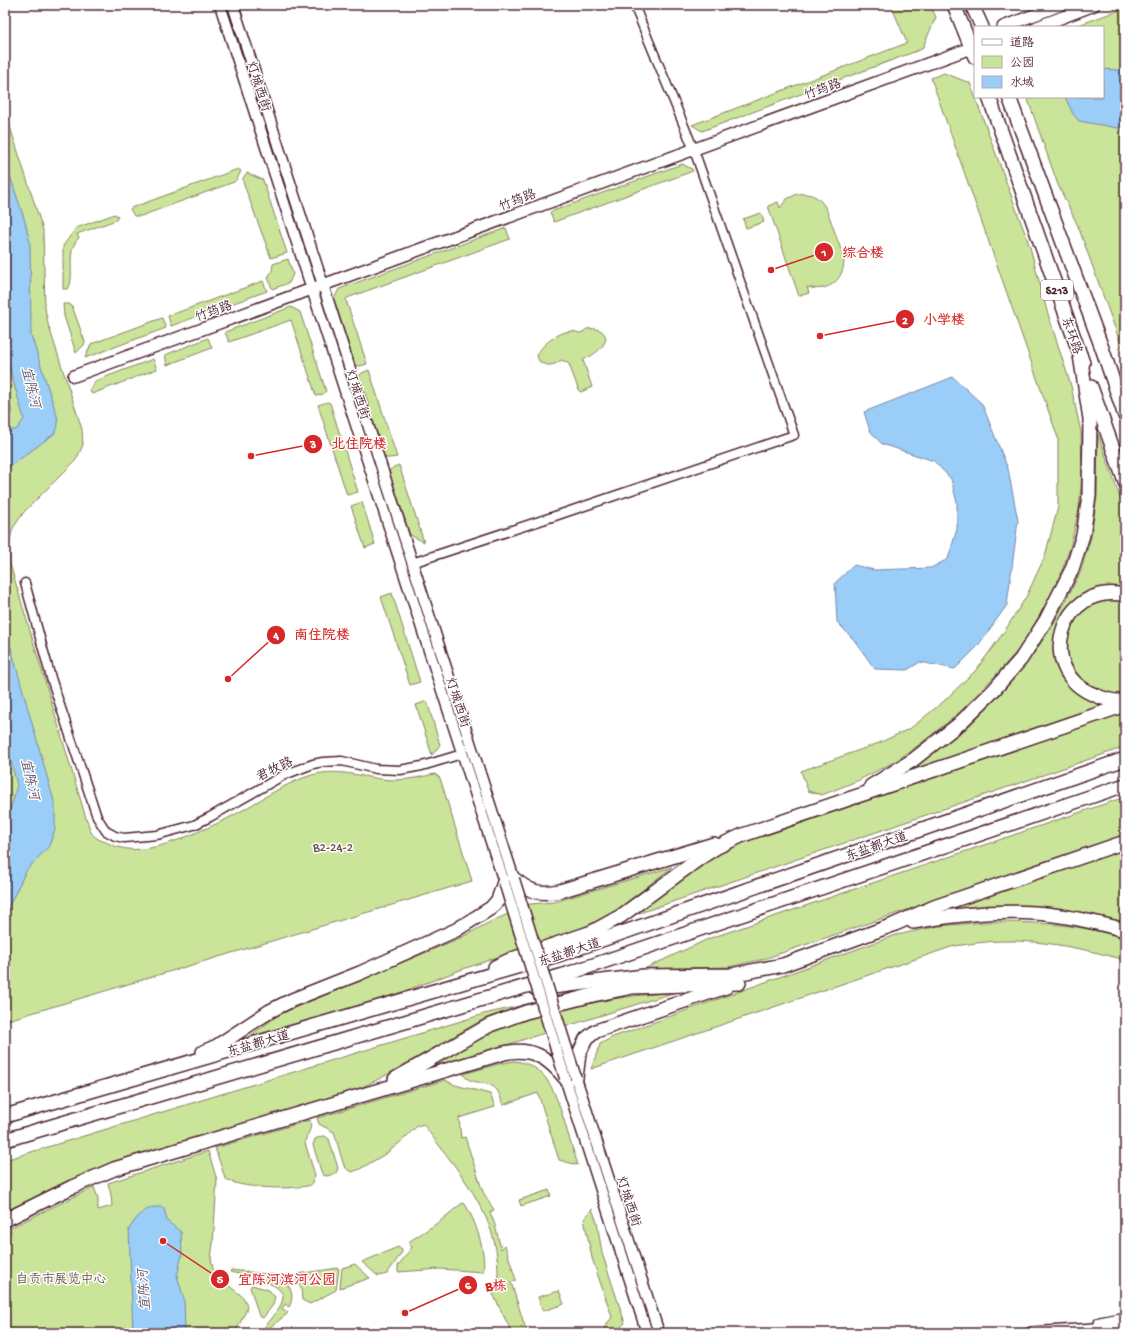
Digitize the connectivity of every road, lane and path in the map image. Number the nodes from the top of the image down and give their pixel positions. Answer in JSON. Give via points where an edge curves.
{"nodes":[{"id":1,"x":220,"y":5,"type":"edge"},
{"id":2,"x":233,"y":5,"type":"edge"},
{"id":3,"x":634,"y":5,"type":"edge"},
{"id":4,"x":954,"y":5,"type":"edge"},
{"id":5,"x":972,"y":5,"type":"edge"},
{"id":6,"x":1060,"y":5,"type":"edge"},
{"id":7,"x":1094,"y":5,"type":"edge"},
{"id":8,"x":982,"y":26,"type":"edge"},
{"id":9,"x":1006,"y":26,"type":"edge"},
{"id":10,"x":1040,"y":26,"type":"edge"},
{"id":11,"x":973,"y":47,"type":"edge"},
{"id":12,"x":989,"y":98,"type":"edge"},
{"id":13,"x":1009,"y":98,"type":"edge"},
{"id":14,"x":694,"y":150,"type":"junction"},
{"id":15,"x":323,"y":284,"type":"junction"},
{"id":16,"x":311,"y":289,"type":"junction"},
{"id":17,"x":1102,"y":348,"type":"junction"},
{"id":18,"x":1080,"y":356,"type":"junction"},
{"id":19,"x":74,"y":376,"type":"dead end"},
{"id":20,"x":1125,"y":388,"type":"edge"},
{"id":21,"x":1125,"y":416,"type":"edge"},
{"id":22,"x":1125,"y":482,"type":"edge"},
{"id":23,"x":412,"y":563,"type":"junction"},
{"id":24,"x":25,"y":583,"type":"dead end"},
{"id":25,"x":1125,"y":595,"type":"edge"},
{"id":26,"x":1125,"y":701,"type":"edge"},
{"id":27,"x":1125,"y":705,"type":"edge"},
{"id":28,"x":462,"y":754,"type":"junction"},
{"id":29,"x":1125,"y":759,"type":"edge"},
{"id":30,"x":1125,"y":785,"type":"edge"},
{"id":31,"x":850,"y":798,"type":"junction"},
{"id":32,"x":743,"y":835,"type":"junction"},
{"id":33,"x":1125,"y":842,"type":"edge"},
{"id":34,"x":509,"y":880,"type":"junction"},
{"id":35,"x":893,"y":925,"type":"junction"},
{"id":36,"x":1125,"y":930,"type":"edge"},
{"id":37,"x":784,"y":965,"type":"junction"},
{"id":38,"x":739,"y":983,"type":"junction"},
{"id":39,"x":460,"y":984,"type":"junction"},
{"id":40,"x":498,"y":994,"type":"junction"},
{"id":41,"x":171,"y":1068,"type":"junction"},
{"id":42,"x":570,"y":1078,"type":"junction"},
{"id":43,"x":373,"y":1092,"type":"junction"},
{"id":44,"x":5,"y":1116,"type":"edge"},
{"id":45,"x":5,"y":1140,"type":"edge"},
{"id":46,"x":5,"y":1220,"type":"edge"},
{"id":47,"x":1125,"y":1318,"type":"edge"},
{"id":48,"x":1125,"y":1327,"type":"edge"},
{"id":49,"x":1048,"y":1332,"type":"edge"},
{"id":50,"x":646,"y":1333,"type":"edge"},
{"id":51,"x":659,"y":1333,"type":"edge"},
{"id":52,"x":1031,"y":1333,"type":"edge"}],
"edges":[{"from":1,"to":16,"type":"street","name":"灯城西街"},
{"from":2,"to":15,"type":"street","name":"灯城西街"},
{"from":3,"to":14,"type":"street"},
{"from":4,"to":11,"type":"highway"},
{"from":5,"to":8,"type":"highway"},
{"from":6,"to":9,"type":"main road"},
{"from":7,"to":10,"type":"main road"},
{"from":11,"to":14,"type":"main road","name":"竹筠路"},
{"from":12,"to":18,"type":"highway","name":"东环路","number":"S213"},
{"from":13,"to":17,"type":"highway","name":"东环路","number":"S213"},
{"from":14,"to":15,"type":"main road","name":"竹筠路"},
{"from":14,"to":23,"type":"street","via":[[794,435]]},
{"from":15,"to":16,"type":"main road","name":"竹筠路"},
{"from":15,"to":23,"type":"street","name":"灯城西街"},
{"from":16,"to":19,"type":"main road","name":"竹筠路"},
{"from":16,"to":28,"type":"street","name":"灯城西街"},
{"from":17,"to":20,"type":"highway"},
{"from":17,"to":21,"type":"highway","name":"东环路","number":"S213"},
{"from":18,"to":22,"type":"highway","name":"东环路","number":"S213"},
{"from":18,"to":31,"type":"highway","via":[[1090,418],[1089,496],[1083,535],[1072,569],[1046,620],[1021,659],[959,724],[913,760]]},
{"from":23,"to":34,"type":"street","name":"灯城西街"},
{"from":24,"to":28,"type":"street","name":"君牧路","via":[[51,678],[96,818],[106,831],[124,838],[173,832],[194,825],[284,775],[313,764],[342,761],[376,769],[400,770]]},
{"from":25,"to":26,"type":"highway","via":[[1105,594],[1077,606],[1061,635],[1061,654],[1064,668],[1072,680],[1085,691],[1102,698]]},
{"from":27,"to":31,"type":"highway"},
{"from":28,"to":34,"type":"street","name":"灯城西街"},
{"from":29,"to":39,"type":"highway","name":"东盐都大道","via":[[561,954]]},
{"from":30,"to":40,"type":"highway","name":"东盐都大道","via":[[567,974]]},
{"from":31,"to":32,"type":"highway"},
{"from":32,"to":34,"type":"highway","via":[[553,892],[528,889]]},
{"from":32,"to":39,"type":"highway","via":[[700,858],[621,916],[592,932],[512,959]]},
{"from":33,"to":35,"type":"highway","via":[[934,907]]},
{"from":34,"to":41,"type":"highway","via":[[491,908],[456,930],[292,1000],[270,1011],[217,1046]]},
{"from":34,"to":42,"type":"street","bridge":true},
{"from":35,"to":36,"type":"highway","via":[[980,913],[1035,913],[1083,919]]},
{"from":35,"to":37,"type":"highway"},
{"from":37,"to":38,"type":"highway"},
{"from":37,"to":40,"type":"highway","via":[[731,975],[644,976]]},
{"from":38,"to":42,"type":"highway","via":[[596,1031],[586,1039]]},
{"from":38,"to":43,"type":"highway","via":[[633,987],[526,1012],[490,1025]]},
{"from":39,"to":41,"type":"highway","name":"东盐都大道"},
{"from":40,"to":45,"type":"highway","name":"东盐都大道"},
{"from":41,"to":44,"type":"highway","name":"东盐都大道"},
{"from":42,"to":43,"type":"highway","via":[[543,1057],[515,1050]]},
{"from":42,"to":50,"type":"street","name":"灯城西街"},
{"from":42,"to":51,"type":"street","name":"灯城西街"},
{"from":43,"to":46,"type":"highway","via":[[114,1169]]},
{"from":47,"to":49,"type":"main road"},
{"from":48,"to":49,"type":"main road"},
{"from":49,"to":52,"type":"main road"}]}
